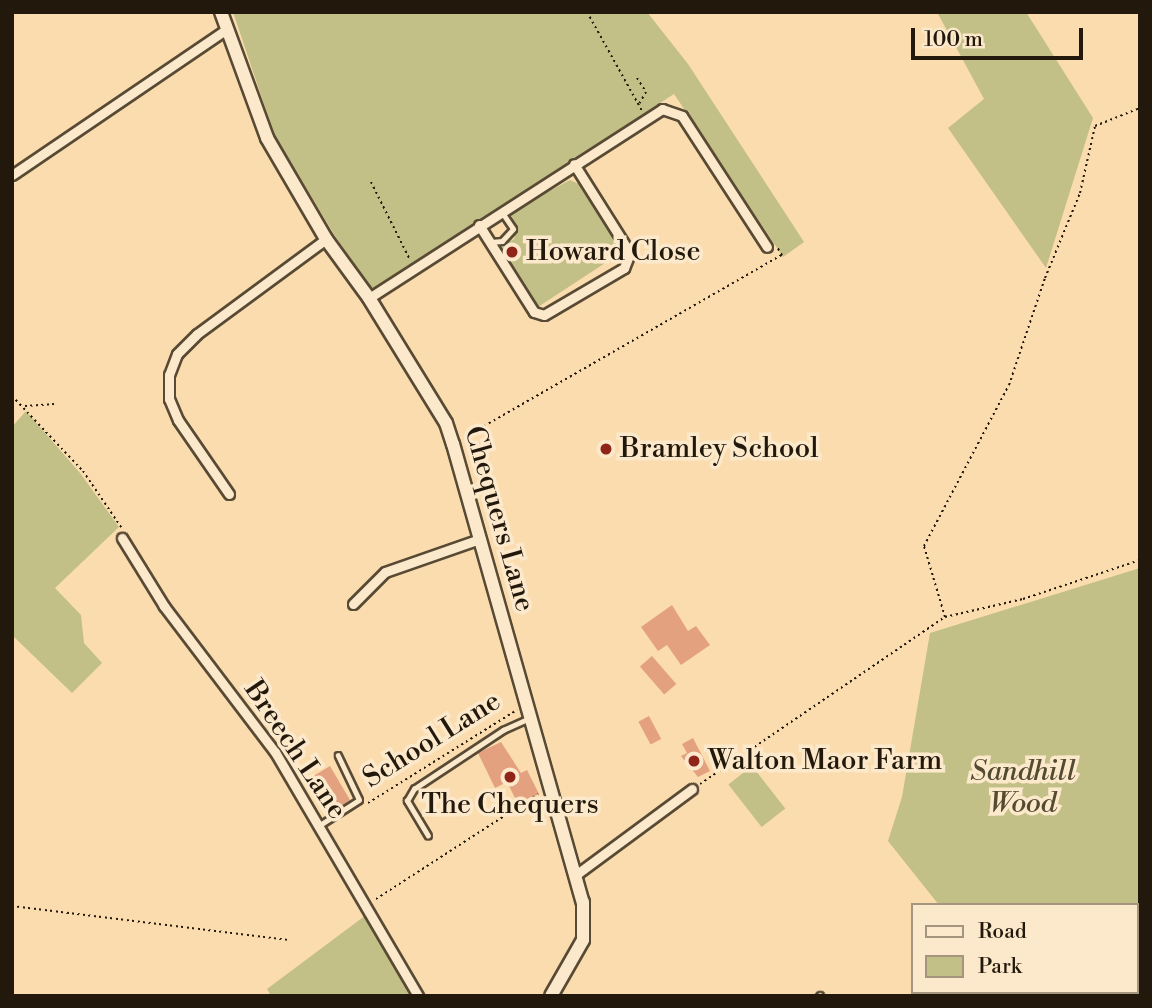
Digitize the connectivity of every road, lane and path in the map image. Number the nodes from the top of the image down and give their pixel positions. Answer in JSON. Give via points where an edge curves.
{"nodes":[{"id":1,"x":221,"y":12,"type":"edge"},
{"id":2,"x":587,"y":12,"type":"edge"},
{"id":3,"x":227,"y":29,"type":"junction"},
{"id":4,"x":637,"y":78,"type":"dead end"},
{"id":5,"x":638,"y":104,"type":"junction"},
{"id":6,"x":1140,"y":108,"type":"edge"},
{"id":7,"x":647,"y":118,"type":"junction"},
{"id":8,"x":574,"y":164,"type":"junction"},
{"id":9,"x":12,"y":175,"type":"edge"},
{"id":10,"x":371,"y":183,"type":"dead end"},
{"id":11,"x":500,"y":212,"type":"junction"},
{"id":12,"x":479,"y":225,"type":"junction"},
{"id":13,"x":326,"y":239,"type":"junction"},
{"id":14,"x":490,"y":242,"type":"junction"},
{"id":15,"x":767,"y":247,"type":"joint"},
{"id":16,"x":414,"y":267,"type":"junction"},
{"id":17,"x":369,"y":298,"type":"junction"},
{"id":18,"x":12,"y":396,"type":"edge"},
{"id":19,"x":55,"y":404,"type":"dead end"},
{"id":20,"x":24,"y":406,"type":"junction"},
{"id":21,"x":453,"y":444,"type":"junction"},
{"id":22,"x":229,"y":494,"type":"dead end"},
{"id":23,"x":122,"y":538,"type":"joint"},
{"id":24,"x":480,"y":539,"type":"junction"},
{"id":25,"x":1140,"y":560,"type":"edge"},
{"id":26,"x":354,"y":604,"type":"dead end"},
{"id":27,"x":945,"y":617,"type":"junction"},
{"id":28,"x":527,"y":704,"type":"junction"},
{"id":29,"x":531,"y":718,"type":"junction"},
{"id":30,"x":338,"y":756,"type":"dead end"},
{"id":31,"x":549,"y":786,"type":"junction"},
{"id":32,"x":692,"y":789,"type":"joint"},
{"id":33,"x":361,"y":807,"type":"dead end"},
{"id":34,"x":319,"y":826,"type":"junction"},
{"id":35,"x":428,"y":836,"type":"dead end"},
{"id":36,"x":577,"y":874,"type":"junction"},
{"id":37,"x":12,"y":906,"type":"edge"},
{"id":38,"x":366,"y":906,"type":"junction"},
{"id":39,"x":290,"y":940,"type":"dead end"},
{"id":40,"x":418,"y":996,"type":"edge"},
{"id":41,"x":551,"y":996,"type":"edge"}],
"edges":[{"from":1,"to":3,"type":"main road","name":"Chequers Lane"},
{"from":2,"to":5,"type":"path"},
{"from":3,"to":9,"type":"street"},
{"from":3,"to":13,"type":"main road","name":"Chequers Lane","via":[[267,138]]},
{"from":4,"to":5,"type":"path","via":[[646,92]]},
{"from":5,"to":7,"type":"path"},
{"from":6,"to":27,"type":"path","via":[[1095,126],[1080,194],[1045,278],[1009,385],[925,546],[924,558]]},
{"from":7,"to":8,"type":"street"},
{"from":7,"to":15,"type":"street","via":[[671,109],[682,116]]},
{"from":8,"to":11,"type":"street"},
{"from":8,"to":14,"type":"street","via":[[630,253],[624,268],[544,315],[534,312]]},
{"from":10,"to":16,"type":"path"},
{"from":11,"to":12,"type":"street"},
{"from":11,"to":14,"type":"lane","via":[[513,229],[502,241]]},
{"from":12,"to":14,"type":"street"},
{"from":12,"to":16,"type":"street"},
{"from":13,"to":17,"type":"main road","name":"Chequers Lane"},
{"from":13,"to":22,"type":"street","via":[[197,334],[177,354],[169,375],[169,399],[178,420]]},
{"from":15,"to":21,"type":"path","via":[[775,244],[782,255]]},
{"from":16,"to":17,"type":"street"},
{"from":17,"to":21,"type":"main road","name":"Chequers Lane","via":[[446,423]]},
{"from":18,"to":20,"type":"path"},
{"from":19,"to":20,"type":"path"},
{"from":20,"to":23,"type":"path","via":[[83,471],[121,524]]},
{"from":21,"to":24,"type":"main road","name":"Chequers Lane"},
{"from":23,"to":34,"type":"street","name":"Breech Lane","via":[[164,606],[275,752]]},
{"from":24,"to":26,"type":"street","via":[[385,572]]},
{"from":24,"to":28,"type":"main road","name":"Chequers Lane"},
{"from":25,"to":27,"type":"path","via":[[1023,600]]},
{"from":27,"to":32,"type":"path"},
{"from":28,"to":29,"type":"main road","name":"Chequers Lane"},
{"from":28,"to":33,"type":"path","name":"School Lane"},
{"from":29,"to":31,"type":"main road","name":"Chequers Lane"},
{"from":29,"to":35,"type":"lane","via":[[503,730],[414,789],[407,802]]},
{"from":30,"to":34,"type":"lane","via":[[359,800]]},
{"from":31,"to":36,"type":"main road","name":"Chequers Lane"},
{"from":31,"to":38,"type":"path"},
{"from":32,"to":36,"type":"street"},
{"from":34,"to":38,"type":"street","name":"Breech Lane"},
{"from":36,"to":41,"type":"main road","name":"Chequers Lane","via":[[585,920],[583,940]]},
{"from":37,"to":39,"type":"path"},
{"from":38,"to":40,"type":"street","name":"Breech Lane"}]}
